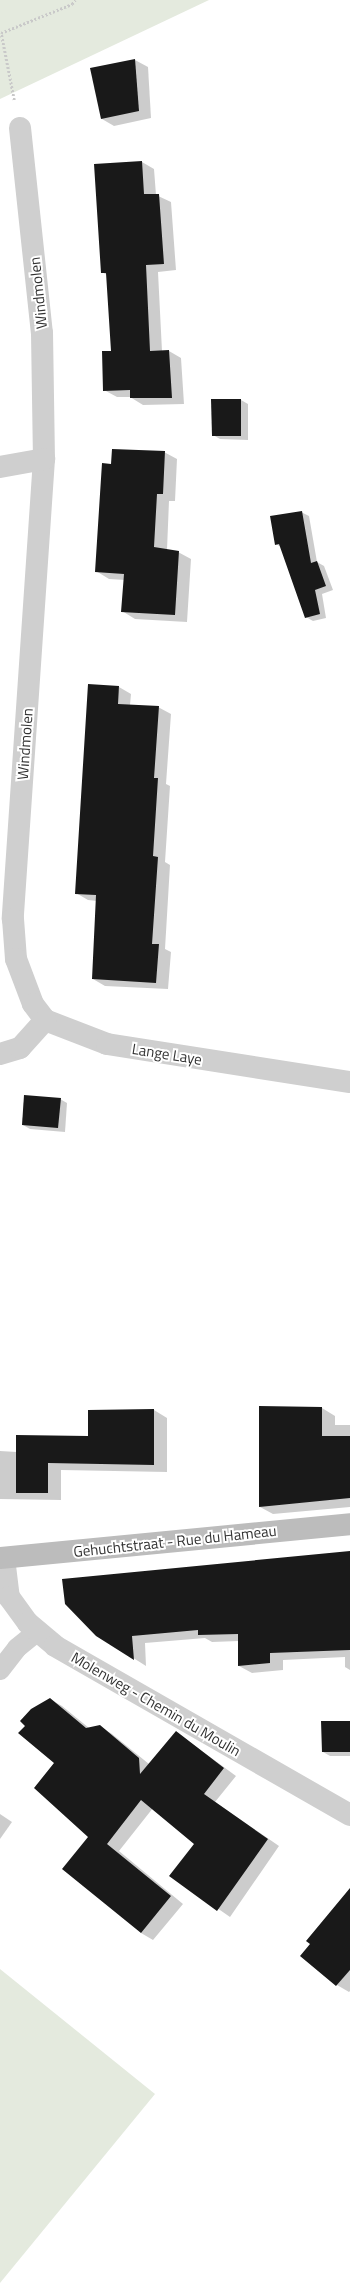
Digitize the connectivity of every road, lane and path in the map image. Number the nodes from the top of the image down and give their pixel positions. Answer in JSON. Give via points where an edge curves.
{"nodes":[{"id":1,"x":75,"y":0,"type":"edge"},
{"id":2,"x":20,"y":128,"type":"joint"},
{"id":3,"x":44,"y":459,"type":"junction"},
{"id":4,"x":0,"y":468,"type":"edge"},
{"id":5,"x":45,"y":1020,"type":"junction"},
{"id":6,"x":0,"y":1054,"type":"edge"},
{"id":7,"x":350,"y":1082,"type":"edge"},
{"id":8,"x":350,"y":1524,"type":"edge"},
{"id":9,"x":2,"y":1558,"type":"edge"},
{"id":10,"x":38,"y":1631,"type":"junction"},
{"id":11,"x":0,"y":1670,"type":"edge"},
{"id":12,"x":350,"y":1815,"type":"edge"}],
"edges":[{"from":1,"to":2,"type":"path","via":[[72,4],[1,33]]},
{"from":2,"to":3,"type":"street","name":"Windmolen","via":[[42,333]]},
{"from":3,"to":4,"type":"street"},
{"from":3,"to":5,"type":"street","name":"Windmolen","via":[[13,919],[16,960],[33,1004]]},
{"from":5,"to":6,"type":"street","via":[[20,1048]]},
{"from":5,"to":7,"type":"street","name":"Lange Laye","via":[[107,1044]]},
{"from":8,"to":9,"type":"street","name":"Gehuchtstraat - Rue du Hameau"},
{"from":9,"to":10,"type":"street","name":"Molenweg - Chemin du Moulin","via":[[9,1597],[28,1623]]},
{"from":10,"to":11,"type":"lane","via":[[17,1648]]},
{"from":10,"to":12,"type":"street","name":"Molenweg - Chemin du Moulin","via":[[55,1646]]}]}
